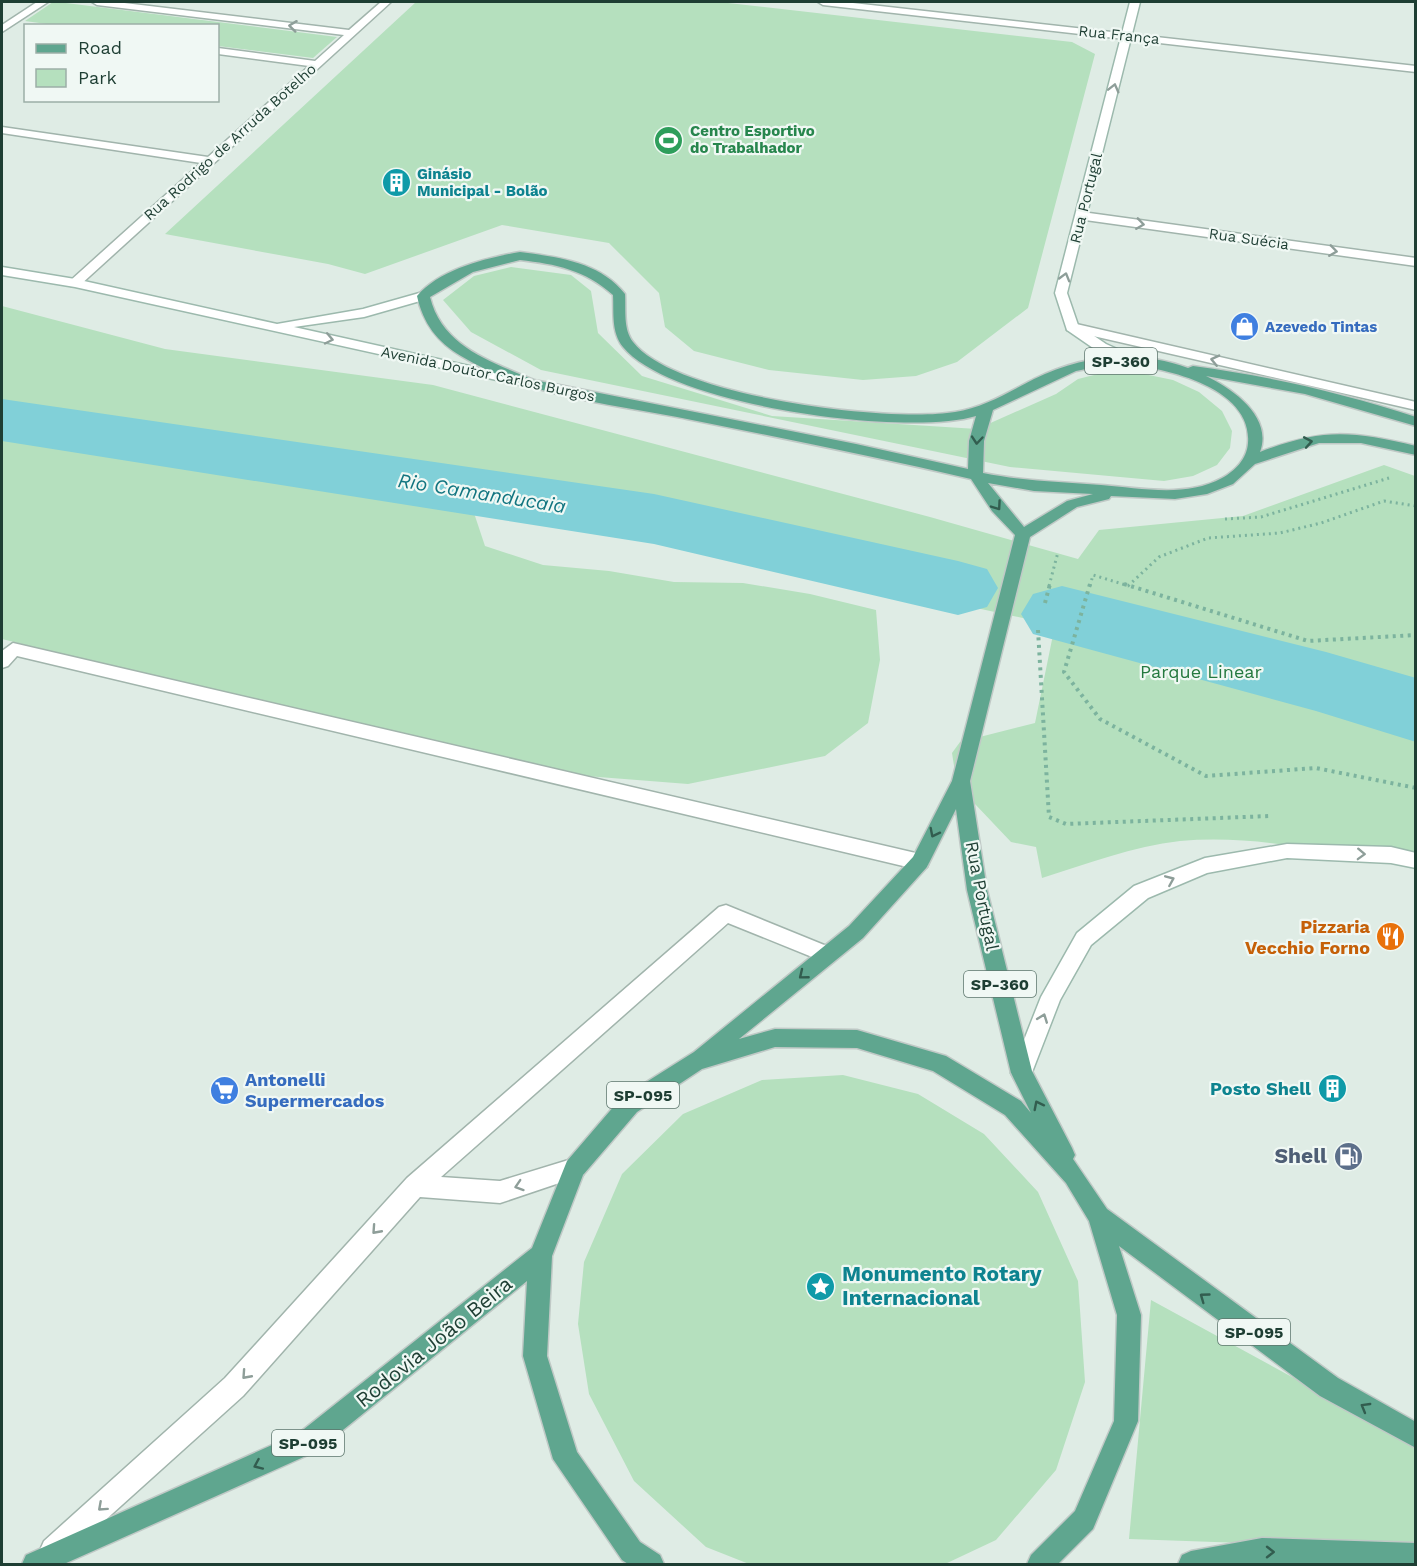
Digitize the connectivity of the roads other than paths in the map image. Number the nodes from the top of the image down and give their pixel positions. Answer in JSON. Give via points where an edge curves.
{"nodes":[{"id":1,"x":43,"y":2,"type":"edge"},
{"id":2,"x":97,"y":2,"type":"edge"},
{"id":3,"x":386,"y":2,"type":"edge"},
{"id":4,"x":823,"y":2,"type":"edge"},
{"id":5,"x":1135,"y":2,"type":"edge"},
{"id":6,"x":11,"y":23,"type":"junction"},
{"id":7,"x":24,"y":25,"type":"edge"},
{"id":8,"x":2,"y":29,"type":"edge"},
{"id":9,"x":351,"y":33,"type":"junction"},
{"id":10,"x":1127,"y":36,"type":"junction"},
{"id":11,"x":219,"y":51,"type":"edge"},
{"id":12,"x":316,"y":64,"type":"junction"},
{"id":13,"x":1416,"y":69,"type":"edge"},
{"id":14,"x":2,"y":130,"type":"edge"},
{"id":15,"x":210,"y":160,"type":"junction"},
{"id":16,"x":1082,"y":216,"type":"junction"},
{"id":17,"x":1416,"y":262,"type":"edge"},
{"id":18,"x":2,"y":271,"type":"edge"},
{"id":19,"x":75,"y":283,"type":"junction"},
{"id":20,"x":423,"y":296,"type":"junction"},
{"id":21,"x":272,"y":326,"type":"junction"},
{"id":22,"x":1072,"y":327,"type":"junction"},
{"id":23,"x":1132,"y":361,"type":"junction"},
{"id":24,"x":1172,"y":368,"type":"junction"},
{"id":25,"x":530,"y":383,"type":"junction"},
{"id":26,"x":1416,"y":406,"type":"edge"},
{"id":27,"x":987,"y":408,"type":"junction"},
{"id":28,"x":1416,"y":422,"type":"edge"},
{"id":29,"x":1416,"y":451,"type":"edge"},
{"id":30,"x":1252,"y":460,"type":"junction"},
{"id":31,"x":976,"y":475,"type":"junction"},
{"id":32,"x":1155,"y":495,"type":"junction"},
{"id":33,"x":1022,"y":540,"type":"junction"},
{"id":34,"x":2,"y":662,"type":"edge"},
{"id":35,"x":961,"y":781,"type":"junction"},
{"id":36,"x":1416,"y":861,"type":"edge"},
{"id":37,"x":920,"y":862,"type":"junction"},
{"id":38,"x":827,"y":956,"type":"junction"},
{"id":39,"x":696,"y":1061,"type":"junction"},
{"id":40,"x":1022,"y":1073,"type":"junction"},
{"id":41,"x":575,"y":1168,"type":"junction"},
{"id":42,"x":1074,"y":1176,"type":"junction"},
{"id":43,"x":415,"y":1186,"type":"junction"},
{"id":44,"x":1099,"y":1217,"type":"junction"},
{"id":45,"x":540,"y":1256,"type":"junction"},
{"id":46,"x":1416,"y":1436,"type":"edge"},
{"id":47,"x":1416,"y":1556,"type":"edge"},
{"id":48,"x":37,"y":1564,"type":"edge"},
{"id":49,"x":651,"y":1564,"type":"edge"},
{"id":50,"x":1040,"y":1564,"type":"edge"},
{"id":51,"x":1191,"y":1564,"type":"edge"}],
"edges":[{"from":1,"to":6,"type":"street"},
{"from":9,"to":2,"type":"street","one_way":true},
{"from":3,"to":9,"type":"street","name":"Rua Rodrigo de Arruda Botelho"},
{"from":4,"to":10,"type":"street","name":"Rua França"},
{"from":5,"to":10,"type":"street","name":"Rua Portugal"},
{"from":6,"to":7,"type":"street"},
{"from":6,"to":8,"type":"street"},
{"from":9,"to":12,"type":"street","name":"Rua Rodrigo de Arruda Botelho"},
{"from":10,"to":13,"type":"street","name":"Rua França"},
{"from":16,"to":10,"type":"street","name":"Rua Portugal","one_way":true},
{"from":11,"to":12,"type":"street"},
{"from":12,"to":15,"type":"street","name":"Rua Rodrigo de Arruda Botelho"},
{"from":14,"to":15,"type":"street"},
{"from":15,"to":19,"type":"street","name":"Rua Rodrigo de Arruda Botelho"},
{"from":16,"to":17,"type":"street","name":"Rua Suécia","one_way":true},
{"from":22,"to":16,"type":"street","name":"Rua Portugal","one_way":true,"via":[[1061,293]]},
{"from":18,"to":19,"type":"street","name":"Avenida Doutor Carlos Burgos"},
{"from":19,"to":21,"type":"street","name":"Avenida Doutor Carlos Burgos"},
{"from":20,"to":21,"type":"street","via":[[364,313]]},
{"from":20,"to":25,"type":"main road","via":[[430,321],[450,343]]},
{"from":20,"to":27,"type":"main road","via":[[467,268],[489,260],[520,256],[554,260],[602,277],[619,294],[619,330],[632,349],[657,368],[719,393],[879,418],[957,416]]},
{"from":21,"to":25,"type":"street","name":"Avenida Doutor Carlos Burgos","one_way":true},
{"from":22,"to":23,"type":"street","via":[[1101,347]]},
{"from":26,"to":22,"type":"street","one_way":true},
{"from":23,"to":24,"type":"main road","number":"SP-360"},
{"from":23,"to":27,"type":"main road","number":"SP-360","via":[[1071,368]]},
{"from":24,"to":28,"type":"main road","number":"SP-360","via":[[1243,376],[1315,392]]},
{"from":24,"to":30,"type":"main road","number":"SP-360","via":[[1222,391],[1249,417],[1257,439]]},
{"from":25,"to":31,"type":"main road","name":"Avenida Doutor Carlos Burgos"},
{"from":27,"to":31,"type":"main road","one_way":true,"via":[[979,423]]},
{"from":30,"to":29,"type":"main road","one_way":true,"via":[[1298,443],[1340,436]]},
{"from":30,"to":32,"type":"main road","via":[[1238,475],[1216,487]]},
{"from":31,"to":32,"type":"main road","name":"Avenida Doutor Carlos Burgos","via":[[1015,483]]},
{"from":31,"to":33,"type":"main road","one_way":true},
{"from":32,"to":33,"type":"main road","via":[[1096,496],[1072,504]]},
{"from":33,"to":35,"type":"main road","name":"Rua Portugal","number":"SP-360"},
{"from":34,"to":37,"type":"street","via":[[13,650]]},
{"from":35,"to":37,"type":"main road","name":"Rua Portugal","number":"SP-360","one_way":true},
{"from":35,"to":40,"type":"main road","name":"Rua Portugal","number":"SP-360","via":[[977,890]]},
{"from":40,"to":36,"type":"street","one_way":true,"via":[[1051,998],[1084,939],[1141,892],[1205,866],[1287,851],[1391,855]]},
{"from":37,"to":38,"type":"main road","name":"Rua Portugal","number":"SP-360","via":[[856,932]]},
{"from":38,"to":39,"type":"main road","name":"Rua Portugal","number":"SP-360","one_way":true},
{"from":38,"to":43,"type":"street","via":[[726,913]]},
{"from":39,"to":41,"type":"main road","number":"SP-095","via":[[629,1105]]},
{"from":39,"to":42,"type":"main road","number":"SP-095","via":[[774,1038],[857,1039],[939,1063],[1013,1108]]},
{"from":42,"to":40,"type":"main road","name":"Rua Portugal","number":"SP-360","one_way":true},
{"from":41,"to":43,"type":"street","one_way":true,"via":[[500,1192]]},
{"from":41,"to":45,"type":"main road","number":"SP-095"},
{"from":42,"to":44,"type":"main road","number":"SP-095"},
{"from":43,"to":48,"type":"street","one_way":true,"via":[[234,1387]]},
{"from":46,"to":44,"type":"main road","number":"SP-095","one_way":true,"via":[[1329,1387]]},
{"from":44,"to":50,"type":"main road","number":"SP-095","via":[[1129,1315],[1126,1421],[1084,1520]]},
{"from":45,"to":48,"type":"main road","name":"Rodovia João Beira","number":"SP-095","one_way":true,"via":[[308,1442]]},
{"from":45,"to":49,"type":"main road","number":"SP-095","via":[[536,1356],[566,1459],[631,1551]]},
{"from":51,"to":47,"type":"main road","one_way":true,"via":[[1262,1551]]}]}
